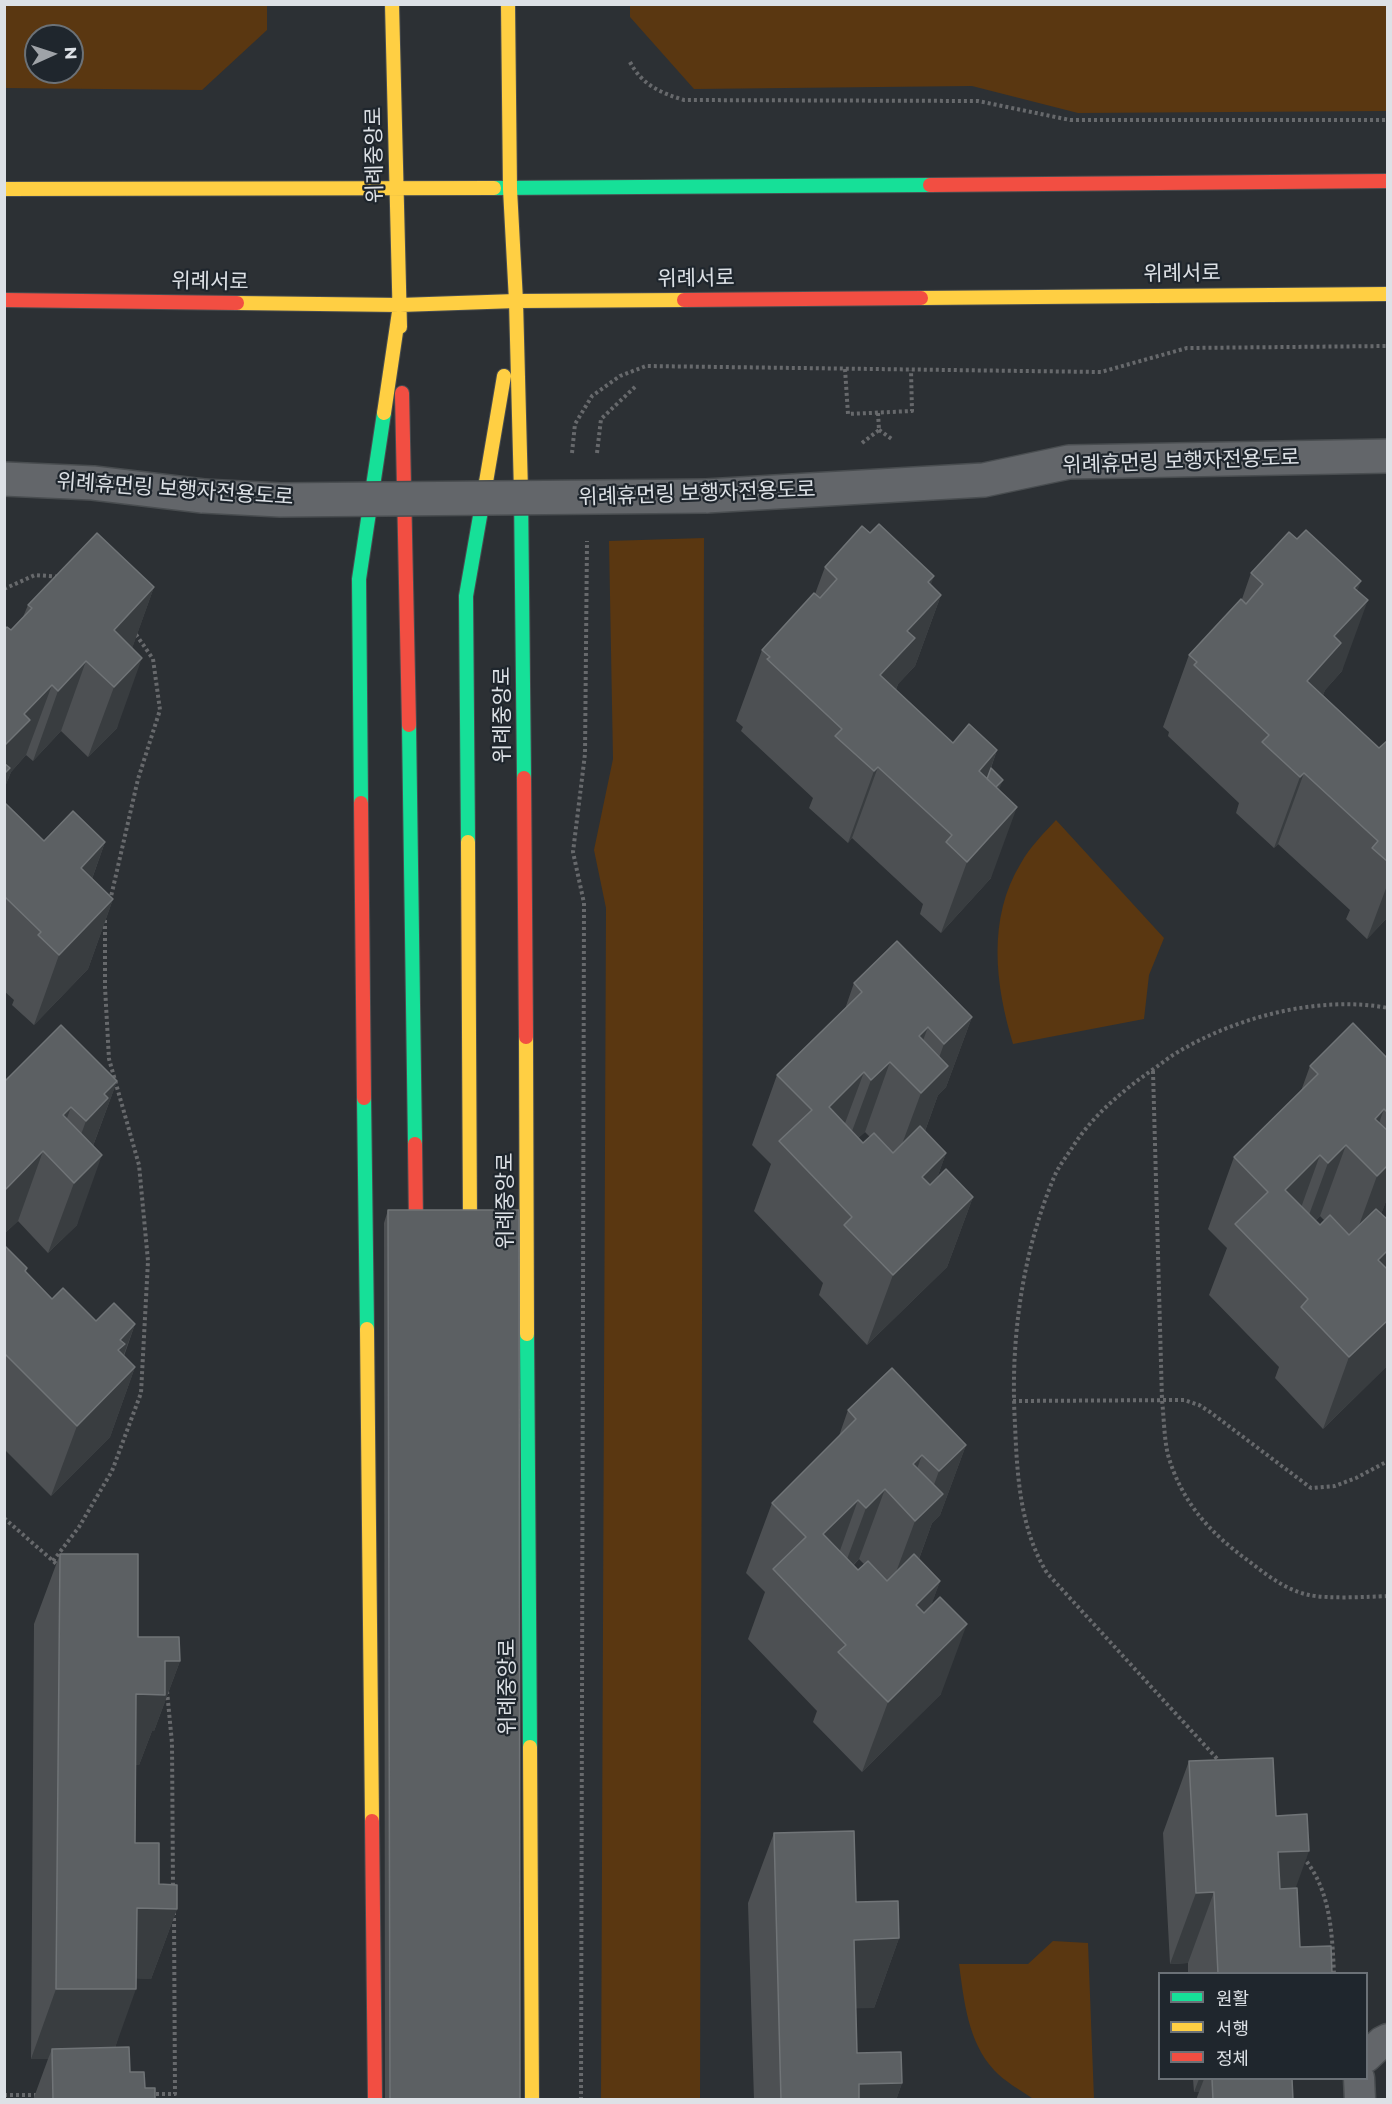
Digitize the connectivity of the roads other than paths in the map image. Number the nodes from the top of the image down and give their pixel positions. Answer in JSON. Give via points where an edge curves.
{"nodes":[{"id":1,"x":392,"y":4,"type":"edge"},
{"id":2,"x":508,"y":4,"type":"edge"},
{"id":3,"x":1388,"y":181,"type":"edge"},
{"id":4,"x":4,"y":189,"type":"edge"},
{"id":5,"x":396,"y":189,"type":"junction"},
{"id":6,"x":510,"y":189,"type":"junction"},
{"id":7,"x":1388,"y":294,"type":"edge"},
{"id":8,"x":4,"y":300,"type":"edge"},
{"id":9,"x":516,"y":301,"type":"junction"},
{"id":10,"x":400,"y":305,"type":"junction"},
{"id":11,"x":1388,"y":456,"type":"edge"},
{"id":12,"x":4,"y":479,"type":"edge"},
{"id":13,"x":416,"y":1222,"type":"edge"},
{"id":14,"x":470,"y":1223,"type":"edge"},
{"id":15,"x":1388,"y":2040,"type":"edge"},
{"id":16,"x":1368,"y":2055,"type":"edge"},
{"id":17,"x":1359,"y":2080,"type":"edge"},
{"id":18,"x":375,"y":2100,"type":"edge"},
{"id":19,"x":532,"y":2100,"type":"edge"},
{"id":20,"x":1360,"y":2100,"type":"edge"}],
"edges":[{"from":1,"to":5,"type":"main road","name":"위례중앙로"},
{"from":2,"to":6,"type":"main road","name":"위례중앙로"},
{"from":3,"to":6,"type":"main road"},
{"from":4,"to":5,"type":"main road"},
{"from":5,"to":6,"type":"main road"},
{"from":5,"to":10,"type":"main road","name":"위례중앙로"},
{"from":6,"to":9,"type":"main road","name":"위례중앙로"},
{"from":7,"to":9,"type":"main road","name":"위례서로"},
{"from":8,"to":10,"type":"main road","name":"위례서로"},
{"from":9,"to":10,"type":"main road","name":"위례서로"},
{"from":9,"to":14,"type":"main road","name":"위례중앙로","via":[[466,596]]},
{"from":9,"to":19,"type":"main road","name":"위례중앙로","via":[[523,595]]},
{"from":10,"to":13,"type":"main road","name":"위례중앙로"},
{"from":10,"to":18,"type":"main road","name":"위례중앙로","via":[[358,579]]},
{"from":11,"to":12,"type":"street","name":"위례휴먼링 보행자전용도로","bridge":true,"via":[[1069,462],[984,480],[705,496],[280,500]]},
{"from":15,"to":16,"type":"lane"},
{"from":17,"to":20,"type":"lane"}]}
